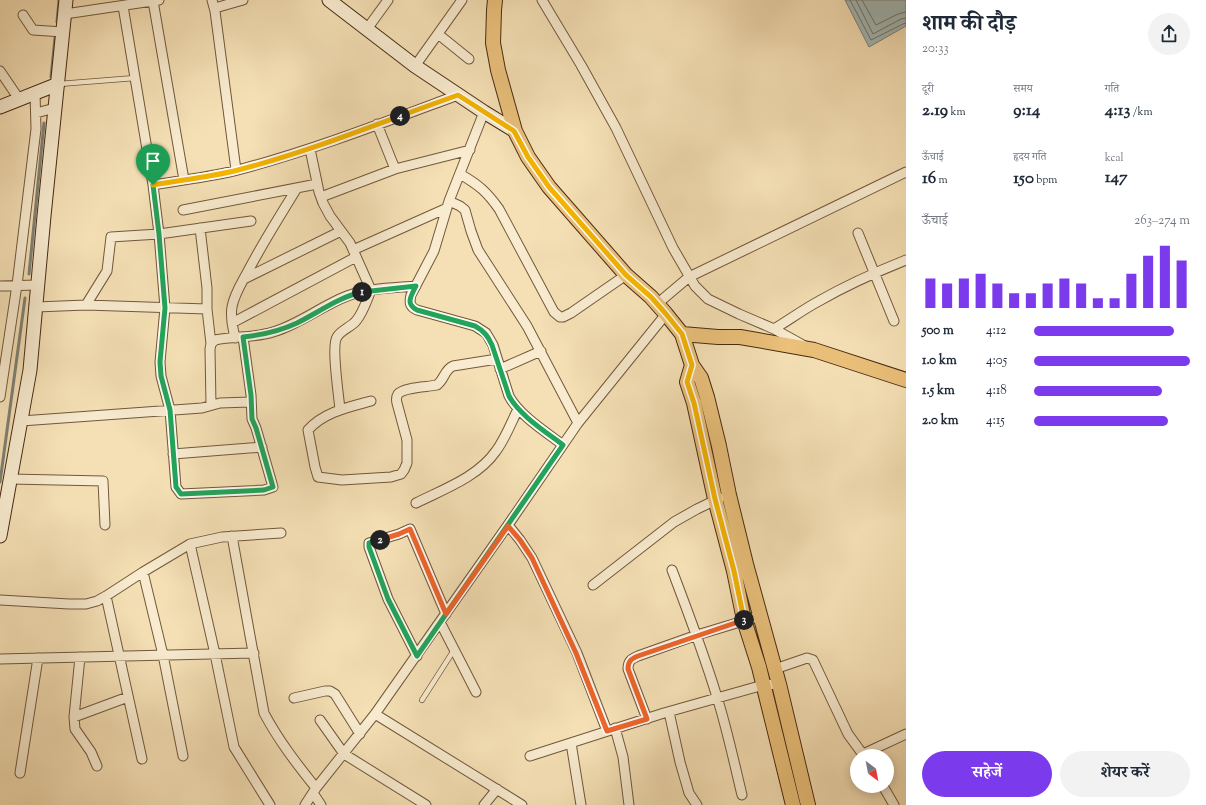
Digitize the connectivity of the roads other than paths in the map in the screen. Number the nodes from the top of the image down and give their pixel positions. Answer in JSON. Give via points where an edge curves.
{"nodes":[{"id":1,"x":66,"y":0,"type":"edge"},
{"id":2,"x":243,"y":0,"type":"edge"},
{"id":3,"x":329,"y":0,"type":"edge"},
{"id":4,"x":388,"y":0,"type":"edge"},
{"id":5,"x":462,"y":0,"type":"edge"},
{"id":6,"x":542,"y":0,"type":"edge"},
{"id":7,"x":156,"y":1,"type":"edge"},
{"id":8,"x":492,"y":2,"type":"edge"},
{"id":9,"x":214,"y":4,"type":"edge"},
{"id":10,"x":123,"y":6,"type":"junction"},
{"id":11,"x":65,"y":14,"type":"junction"},
{"id":12,"x":23,"y":15,"type":"dead end"},
{"id":13,"x":367,"y":29,"type":"junction"},
{"id":14,"x":63,"y":32,"type":"junction"},
{"id":15,"x":438,"y":34,"type":"junction"},
{"id":16,"x":469,"y":59,"type":"dead end"},
{"id":17,"x":414,"y":66,"type":"junction"},
{"id":18,"x":0,"y":71,"type":"edge"},
{"id":19,"x":136,"y":78,"type":"junction"},
{"id":20,"x":58,"y":84,"type":"junction"},
{"id":21,"x":35,"y":93,"type":"junction"},
{"id":22,"x":458,"y":95,"type":"junction"},
{"id":23,"x":19,"y":99,"type":"junction"},
{"id":24,"x":0,"y":107,"type":"edge"},
{"id":25,"x":55,"y":108,"type":"junction"},
{"id":26,"x":484,"y":112,"type":"junction"},
{"id":27,"x":36,"y":113,"type":"junction"},
{"id":28,"x":378,"y":124,"type":"junction"},
{"id":29,"x":514,"y":131,"type":"junction"},
{"id":30,"x":310,"y":149,"type":"junction"},
{"id":31,"x":470,"y":150,"type":"junction"},
{"id":32,"x":395,"y":169,"type":"junction"},
{"id":33,"x":236,"y":170,"type":"junction"},
{"id":34,"x":906,"y":172,"type":"edge"},
{"id":35,"x":460,"y":174,"type":"junction"},
{"id":36,"x":184,"y":180,"type":"junction"},
{"id":37,"x":317,"y":184,"type":"junction"},
{"id":38,"x":153,"y":185,"type":"junction"},
{"id":39,"x":297,"y":188,"type":"junction"},
{"id":40,"x":321,"y":197,"type":"junction"},
{"id":41,"x":448,"y":205,"type":"junction"},
{"id":42,"x":183,"y":210,"type":"dead end"},
{"id":43,"x":251,"y":221,"type":"dead end"},
{"id":44,"x":200,"y":228,"type":"junction"},
{"id":45,"x":341,"y":231,"type":"junction"},
{"id":46,"x":858,"y":233,"type":"dead end"},
{"id":47,"x":159,"y":234,"type":"junction"},
{"id":48,"x":355,"y":254,"type":"junction"},
{"id":49,"x":906,"y":260,"type":"edge"},
{"id":50,"x":875,"y":273,"type":"junction"},
{"id":51,"x":626,"y":275,"type":"junction"},
{"id":52,"x":689,"y":277,"type":"junction"},
{"id":53,"x":244,"y":279,"type":"junction"},
{"id":54,"x":38,"y":285,"type":"junction"},
{"id":55,"x":0,"y":286,"type":"edge"},
{"id":56,"x":18,"y":286,"type":"junction"},
{"id":57,"x":416,"y":286,"type":"junction"},
{"id":58,"x":371,"y":290,"type":"junction"},
{"id":59,"x":86,"y":305,"type":"junction"},
{"id":60,"x":36,"y":307,"type":"junction"},
{"id":61,"x":165,"y":308,"type":"junction"},
{"id":62,"x":207,"y":309,"type":"junction"},
{"id":63,"x":661,"y":309,"type":"junction"},
{"id":64,"x":894,"y":321,"type":"dead end"},
{"id":65,"x":232,"y":323,"type":"junction"},
{"id":66,"x":774,"y":329,"type":"junction"},
{"id":67,"x":682,"y":334,"type":"junction"},
{"id":68,"x":239,"y":338,"type":"junction"},
{"id":69,"x":210,"y":344,"type":"junction"},
{"id":70,"x":814,"y":350,"type":"junction"},
{"id":71,"x":540,"y":351,"type":"junction"},
{"id":72,"x":497,"y":359,"type":"junction"},
{"id":73,"x":692,"y":365,"type":"junction"},
{"id":74,"x":500,"y":369,"type":"junction"},
{"id":75,"x":906,"y":380,"type":"edge"},
{"id":76,"x":0,"y":397,"type":"edge"},
{"id":77,"x":372,"y":401,"type":"dead end"},
{"id":78,"x":250,"y":402,"type":"junction"},
{"id":79,"x":211,"y":405,"type":"junction"},
{"id":80,"x":518,"y":409,"type":"junction"},
{"id":81,"x":170,"y":410,"type":"junction"},
{"id":82,"x":340,"y":410,"type":"junction"},
{"id":83,"x":21,"y":421,"type":"junction"},
{"id":84,"x":578,"y":423,"type":"junction"},
{"id":85,"x":563,"y":445,"type":"junction"},
{"id":86,"x":262,"y":447,"type":"junction"},
{"id":87,"x":173,"y":454,"type":"junction"},
{"id":88,"x":10,"y":479,"type":"junction"},
{"id":89,"x":729,"y":495,"type":"junction"},
{"id":90,"x":715,"y":499,"type":"junction"},
{"id":91,"x":416,"y":503,"type":"dead end"},
{"id":92,"x":105,"y":525,"type":"dead end"},
{"id":93,"x":508,"y":526,"type":"junction"},
{"id":94,"x":281,"y":533,"type":"dead end"},
{"id":95,"x":0,"y":536,"type":"edge"},
{"id":96,"x":232,"y":536,"type":"junction"},
{"id":97,"x":190,"y":544,"type":"junction"},
{"id":98,"x":672,"y":570,"type":"dead end"},
{"id":99,"x":143,"y":572,"type":"junction"},
{"id":100,"x":594,"y":585,"type":"dead end"},
{"id":101,"x":106,"y":596,"type":"junction"},
{"id":102,"x":0,"y":600,"type":"edge"},
{"id":103,"x":446,"y":614,"type":"junction"},
{"id":104,"x":760,"y":616,"type":"junction"},
{"id":105,"x":744,"y":620,"type":"junction"},
{"id":106,"x":440,"y":622,"type":"junction"},
{"id":107,"x":697,"y":635,"type":"junction"},
{"id":108,"x":454,"y":650,"type":"junction"},
{"id":109,"x":254,"y":653,"type":"junction"},
{"id":110,"x":215,"y":654,"type":"junction"},
{"id":111,"x":163,"y":655,"type":"junction"},
{"id":112,"x":120,"y":656,"type":"junction"},
{"id":113,"x":417,"y":656,"type":"junction"},
{"id":114,"x":80,"y":657,"type":"junction"},
{"id":115,"x":38,"y":658,"type":"junction"},
{"id":116,"x":0,"y":659,"type":"edge"},
{"id":117,"x":775,"y":669,"type":"junction"},
{"id":118,"x":779,"y":684,"type":"junction"},
{"id":119,"x":763,"y":685,"type":"junction"},
{"id":120,"x":476,"y":692,"type":"dead end"},
{"id":121,"x":128,"y":697,"type":"junction"},
{"id":122,"x":294,"y":698,"type":"dead end"},
{"id":123,"x":718,"y":698,"type":"junction"},
{"id":124,"x":422,"y":700,"type":"dead end"},
{"id":125,"x":669,"y":712,"type":"junction"},
{"id":126,"x":376,"y":714,"type":"junction"},
{"id":127,"x":74,"y":717,"type":"junction"},
{"id":128,"x":647,"y":719,"type":"junction"},
{"id":129,"x":320,"y":720,"type":"dead end"},
{"id":130,"x":611,"y":730,"type":"junction"},
{"id":131,"x":360,"y":734,"type":"junction"},
{"id":132,"x":906,"y":734,"type":"edge"},
{"id":133,"x":571,"y":743,"type":"junction"},
{"id":134,"x":859,"y":749,"type":"edge"},
{"id":135,"x":876,"y":749,"type":"edge"},
{"id":136,"x":344,"y":754,"type":"junction"},
{"id":137,"x":182,"y":756,"type":"dead end"},
{"id":138,"x":530,"y":756,"type":"dead end"},
{"id":139,"x":142,"y":759,"type":"dead end"},
{"id":140,"x":97,"y":766,"type":"dead end"},
{"id":141,"x":20,"y":773,"type":"dead end"},
{"id":142,"x":496,"y":789,"type":"junction"},
{"id":143,"x":315,"y":791,"type":"junction"},
{"id":144,"x":887,"y":793,"type":"edge"},
{"id":145,"x":742,"y":794,"type":"dead end"},
{"id":146,"x":270,"y":805,"type":"edge"},
{"id":147,"x":305,"y":805,"type":"edge"},
{"id":148,"x":322,"y":805,"type":"edge"},
{"id":149,"x":426,"y":805,"type":"edge"},
{"id":150,"x":484,"y":805,"type":"edge"},
{"id":151,"x":522,"y":805,"type":"edge"},
{"id":152,"x":581,"y":805,"type":"edge"},
{"id":153,"x":629,"y":805,"type":"edge"},
{"id":154,"x":698,"y":805,"type":"edge"},
{"id":155,"x":792,"y":805,"type":"edge"},
{"id":156,"x":808,"y":805,"type":"edge"},
{"id":157,"x":894,"y":805,"type":"edge"}],
"edges":[{"from":1,"to":11,"type":"main road"},
{"from":2,"to":9,"type":"street"},
{"from":3,"to":13,"type":"main road"},
{"from":4,"to":13,"type":"street"},
{"from":5,"to":15,"type":"street"},
{"from":6,"to":52,"type":"street","via":[[582,65],[616,128]]},
{"from":7,"to":10,"type":"street"},
{"from":7,"to":36,"type":"street"},
{"from":8,"to":29,"type":"main road","via":[[493,43]]},
{"from":9,"to":33,"type":"street"},
{"from":10,"to":11,"type":"street"},
{"from":10,"to":19,"type":"street"},
{"from":11,"to":14,"type":"main road"},
{"from":12,"to":14,"type":"street","via":[[33,30]]},
{"from":13,"to":17,"type":"main road"},
{"from":14,"to":20,"type":"main road"},
{"from":15,"to":16,"type":"street"},
{"from":15,"to":17,"type":"street"},
{"from":17,"to":22,"type":"main road"},
{"from":18,"to":23,"type":"street"},
{"from":19,"to":20,"type":"lane"},
{"from":19,"to":38,"type":"street"},
{"from":20,"to":21,"type":"main road"},
{"from":20,"to":25,"type":"main road"},
{"from":21,"to":23,"type":"main road"},
{"from":21,"to":27,"type":"street"},
{"from":22,"to":26,"type":"main road"},
{"from":22,"to":28,"type":"street"},
{"from":23,"to":24,"type":"main road"},
{"from":25,"to":27,"type":"street"},
{"from":25,"to":54,"type":"main road"},
{"from":26,"to":29,"type":"main road"},
{"from":26,"to":31,"type":"street"},
{"from":27,"to":56,"type":"street"},
{"from":28,"to":30,"type":"street"},
{"from":28,"to":32,"type":"street"},
{"from":29,"to":51,"type":"main road","via":[[549,187]]},
{"from":30,"to":33,"type":"street"},
{"from":30,"to":37,"type":"street"},
{"from":31,"to":32,"type":"street"},
{"from":31,"to":35,"type":"street"},
{"from":32,"to":40,"type":"street"},
{"from":33,"to":36,"type":"street"},
{"from":34,"to":52,"type":"street"},
{"from":35,"to":41,"type":"street"},
{"from":35,"to":51,"type":"street","via":[[475,182],[499,209],[554,312],[560,317],[571,314]]},
{"from":36,"to":38,"type":"street"},
{"from":37,"to":39,"type":"street"},
{"from":37,"to":40,"type":"street"},
{"from":38,"to":47,"type":"street"},
{"from":39,"to":42,"type":"street"},
{"from":39,"to":53,"type":"street"},
{"from":40,"to":45,"type":"street"},
{"from":41,"to":48,"type":"street"},
{"from":41,"to":57,"type":"street","via":[[434,251]]},
{"from":41,"to":71,"type":"street","via":[[460,206],[465,210],[478,250]]},
{"from":43,"to":44,"type":"street"},
{"from":44,"to":47,"type":"street"},
{"from":44,"to":62,"type":"street"},
{"from":45,"to":48,"type":"street"},
{"from":45,"to":53,"type":"street"},
{"from":46,"to":50,"type":"street"},
{"from":47,"to":59,"type":"street","via":[[111,237],[107,271]]},
{"from":47,"to":61,"type":"street"},
{"from":48,"to":58,"type":"street"},
{"from":48,"to":65,"type":"street"},
{"from":49,"to":50,"type":"street"},
{"from":50,"to":64,"type":"street"},
{"from":50,"to":66,"type":"street","via":[[818,301]]},
{"from":51,"to":63,"type":"main road"},
{"from":52,"to":63,"type":"street"},
{"from":52,"to":66,"type":"street","via":[[708,299]]},
{"from":53,"to":65,"type":"street","via":[[232,305]]},
{"from":54,"to":56,"type":"street"},
{"from":54,"to":60,"type":"main road"},
{"from":55,"to":56,"type":"street"},
{"from":56,"to":76,"type":"street"},
{"from":57,"to":58,"type":"street"},
{"from":57,"to":72,"type":"street","via":[[410,300],[412,308],[482,330],[489,338]]},
{"from":58,"to":68,"type":"street","via":[[338,300],[281,329]]},
{"from":58,"to":82,"type":"street","via":[[361,314],[336,341]]},
{"from":59,"to":60,"type":"street"},
{"from":59,"to":61,"type":"street"},
{"from":60,"to":83,"type":"main road","via":[[30,370]]},
{"from":61,"to":62,"type":"street"},
{"from":61,"to":81,"type":"street","via":[[160,362]]},
{"from":62,"to":69,"type":"street"},
{"from":63,"to":67,"type":"main road"},
{"from":63,"to":84,"type":"street"},
{"from":65,"to":68,"type":"street"},
{"from":66,"to":70,"type":"street"},
{"from":67,"to":70,"type":"main road","via":[[740,337]]},
{"from":67,"to":73,"type":"main road"},
{"from":68,"to":69,"type":"street","via":[[215,340]]},
{"from":68,"to":78,"type":"street","via":[[251,395]]},
{"from":69,"to":79,"type":"street"},
{"from":70,"to":75,"type":"main road"},
{"from":71,"to":74,"type":"street"},
{"from":71,"to":84,"type":"street"},
{"from":72,"to":74,"type":"street"},
{"from":72,"to":82,"type":"street","via":[[453,366],[448,368],[437,385],[405,390],[397,395],[396,403],[407,440],[407,463],[401,474],[342,480],[318,477],[308,430]]},
{"from":73,"to":89,"type":"main road","via":[[707,397]]},
{"from":73,"to":90,"type":"main road","via":[[687,382]]},
{"from":74,"to":80,"type":"street","via":[[509,396]]},
{"from":77,"to":82,"type":"street"},
{"from":78,"to":79,"type":"street"},
{"from":78,"to":86,"type":"street","via":[[252,419]]},
{"from":79,"to":81,"type":"street"},
{"from":80,"to":85,"type":"street"},
{"from":80,"to":91,"type":"street","via":[[497,450],[479,469]]},
{"from":81,"to":83,"type":"street"},
{"from":81,"to":87,"type":"street"},
{"from":83,"to":88,"type":"main road"},
{"from":84,"to":85,"type":"street"},
{"from":85,"to":93,"type":"street"},
{"from":86,"to":87,"type":"street"},
{"from":86,"to":87,"type":"street","via":[[273,487],[264,490],[181,494],[176,487]]},
{"from":88,"to":92,"type":"street","via":[[104,481]]},
{"from":88,"to":95,"type":"main road"},
{"from":89,"to":90,"type":"street"},
{"from":89,"to":104,"type":"main road"},
{"from":90,"to":100,"type":"street","via":[[674,522]]},
{"from":90,"to":105,"type":"main road"},
{"from":93,"to":103,"type":"street"},
{"from":93,"to":130,"type":"street","via":[[532,558]]},
{"from":94,"to":96,"type":"street"},
{"from":96,"to":97,"type":"street"},
{"from":96,"to":109,"type":"street"},
{"from":97,"to":99,"type":"street"},
{"from":97,"to":110,"type":"street"},
{"from":98,"to":107,"type":"street"},
{"from":99,"to":101,"type":"street"},
{"from":99,"to":111,"type":"street"},
{"from":101,"to":102,"type":"street","via":[[86,604]]},
{"from":101,"to":112,"type":"street"},
{"from":103,"to":106,"type":"street"},
{"from":103,"to":113,"type":"street","via":[[410,529],[369,543],[388,599]]},
{"from":104,"to":105,"type":"street"},
{"from":104,"to":117,"type":"main road"},
{"from":105,"to":107,"type":"street"},
{"from":105,"to":119,"type":"main road"},
{"from":106,"to":108,"type":"street"},
{"from":106,"to":113,"type":"street"},
{"from":107,"to":123,"type":"street"},
{"from":107,"to":128,"type":"street","via":[[638,656],[628,663]]},
{"from":108,"to":120,"type":"street"},
{"from":108,"to":124,"type":"lane"},
{"from":109,"to":110,"type":"street"},
{"from":109,"to":143,"type":"street","via":[[264,713],[275,734]]},
{"from":110,"to":111,"type":"street"},
{"from":110,"to":146,"type":"street","via":[[234,747]]},
{"from":111,"to":112,"type":"street"},
{"from":111,"to":137,"type":"street"},
{"from":112,"to":114,"type":"street"},
{"from":112,"to":121,"type":"street"},
{"from":113,"to":126,"type":"street"},
{"from":114,"to":115,"type":"street"},
{"from":114,"to":127,"type":"street"},
{"from":115,"to":116,"type":"street"},
{"from":115,"to":141,"type":"street"},
{"from":117,"to":118,"type":"main road"},
{"from":117,"to":134,"type":"street","via":[[807,658],[813,660],[848,734]]},
{"from":118,"to":119,"type":"street"},
{"from":118,"to":156,"type":"main road"},
{"from":119,"to":123,"type":"street"},
{"from":119,"to":155,"type":"main road"},
{"from":121,"to":127,"type":"street"},
{"from":121,"to":139,"type":"street"},
{"from":122,"to":131,"type":"street","via":[[330,691],[335,694]]},
{"from":123,"to":125,"type":"street"},
{"from":123,"to":145,"type":"street"},
{"from":125,"to":128,"type":"street"},
{"from":125,"to":154,"type":"street","via":[[689,793]]},
{"from":126,"to":131,"type":"street"},
{"from":126,"to":142,"type":"street"},
{"from":127,"to":140,"type":"street","via":[[75,729]]},
{"from":128,"to":130,"type":"street"},
{"from":129,"to":136,"type":"street"},
{"from":130,"to":133,"type":"street"},
{"from":130,"to":153,"type":"street","via":[[623,757]]},
{"from":131,"to":136,"type":"street"},
{"from":132,"to":135,"type":"street"},
{"from":133,"to":138,"type":"street"},
{"from":133,"to":152,"type":"street"},
{"from":136,"to":143,"type":"street"},
{"from":136,"to":149,"type":"street"},
{"from":142,"to":150,"type":"street"},
{"from":142,"to":151,"type":"street"},
{"from":143,"to":147,"type":"street"},
{"from":143,"to":148,"type":"street"},
{"from":144,"to":157,"type":"street"}]}
